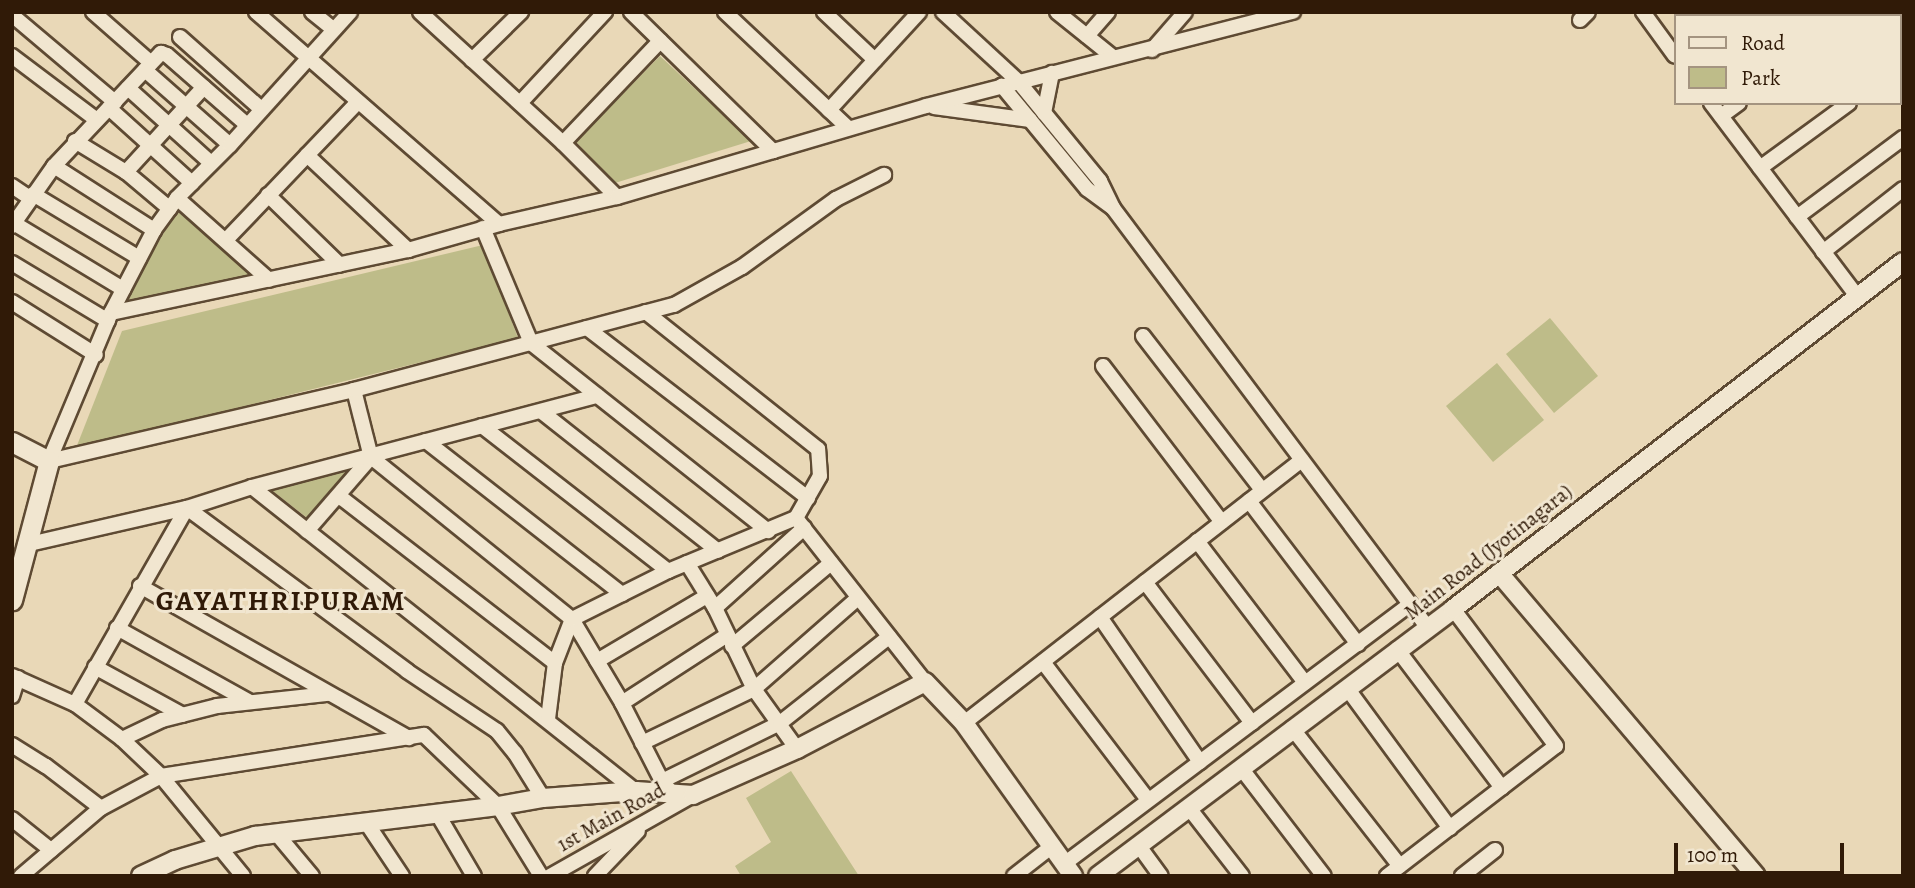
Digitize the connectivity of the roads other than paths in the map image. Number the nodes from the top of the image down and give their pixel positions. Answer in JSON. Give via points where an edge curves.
{"nodes":[{"id":1,"x":93,"y":12,"type":"edge"},
{"id":2,"x":256,"y":12,"type":"edge"},
{"id":3,"x":312,"y":12,"type":"edge"},
{"id":4,"x":350,"y":12,"type":"edge"},
{"id":5,"x":521,"y":12,"type":"edge"},
{"id":6,"x":604,"y":12,"type":"edge"},
{"id":7,"x":631,"y":12,"type":"edge"},
{"id":8,"x":824,"y":12,"type":"edge"},
{"id":9,"x":919,"y":12,"type":"edge"},
{"id":10,"x":943,"y":12,"type":"edge"},
{"id":11,"x":1057,"y":12,"type":"edge"},
{"id":12,"x":1108,"y":12,"type":"edge"},
{"id":13,"x":1185,"y":12,"type":"edge"},
{"id":14,"x":1293,"y":12,"type":"edge"},
{"id":15,"x":1643,"y":12,"type":"edge"},
{"id":16,"x":422,"y":13,"type":"edge"},
{"id":17,"x":12,"y":15,"type":"edge"},
{"id":18,"x":735,"y":16,"type":"edge"},
{"id":19,"x":334,"y":30,"type":"junction"},
{"id":20,"x":1087,"y":36,"type":"junction"},
{"id":21,"x":180,"y":37,"type":"dead end"},
{"id":22,"x":660,"y":41,"type":"junction"},
{"id":23,"x":1152,"y":50,"type":"junction"},
{"id":24,"x":1674,"y":55,"type":"edge"},
{"id":25,"x":12,"y":56,"type":"edge"},
{"id":26,"x":1113,"y":57,"type":"junction"},
{"id":27,"x":309,"y":58,"type":"junction"},
{"id":28,"x":472,"y":60,"type":"junction"},
{"id":29,"x":875,"y":60,"type":"junction"},
{"id":30,"x":148,"y":66,"type":"junction"},
{"id":31,"x":1052,"y":73,"type":"junction"},
{"id":32,"x":1018,"y":81,"type":"junction"},
{"id":33,"x":1002,"y":86,"type":"junction"},
{"id":34,"x":204,"y":87,"type":"junction"},
{"id":35,"x":128,"y":88,"type":"junction"},
{"id":36,"x":356,"y":103,"type":"junction"},
{"id":37,"x":520,"y":103,"type":"junction"},
{"id":38,"x":112,"y":105,"type":"junction"},
{"id":39,"x":1713,"y":105,"type":"edge"},
{"id":40,"x":1736,"y":105,"type":"edge"},
{"id":41,"x":1846,"y":105,"type":"edge"},
{"id":42,"x":188,"y":106,"type":"junction"},
{"id":43,"x":926,"y":106,"type":"junction"},
{"id":44,"x":261,"y":109,"type":"junction"},
{"id":45,"x":829,"y":110,"type":"junction"},
{"id":46,"x":1044,"y":113,"type":"junction"},
{"id":47,"x":1721,"y":116,"type":"junction"},
{"id":48,"x":97,"y":120,"type":"junction"},
{"id":49,"x":1030,"y":120,"type":"junction"},
{"id":50,"x":169,"y":125,"type":"junction"},
{"id":51,"x":247,"y":125,"type":"junction"},
{"id":52,"x":847,"y":127,"type":"junction"},
{"id":53,"x":1903,"y":138,"type":"edge"},
{"id":54,"x":75,"y":141,"type":"junction"},
{"id":55,"x":563,"y":143,"type":"junction"},
{"id":56,"x":151,"y":145,"type":"junction"},
{"id":57,"x":230,"y":145,"type":"junction"},
{"id":58,"x":773,"y":151,"type":"junction"},
{"id":59,"x":307,"y":155,"type":"junction"},
{"id":60,"x":211,"y":163,"type":"junction"},
{"id":61,"x":54,"y":166,"type":"junction"},
{"id":62,"x":1760,"y":168,"type":"junction"},
{"id":63,"x":126,"y":172,"type":"junction"},
{"id":64,"x":884,"y":175,"type":"dead end"},
{"id":65,"x":192,"y":183,"type":"junction"},
{"id":66,"x":12,"y":186,"type":"edge"},
{"id":67,"x":1903,"y":188,"type":"edge"},
{"id":68,"x":268,"y":195,"type":"junction"},
{"id":69,"x":31,"y":196,"type":"junction"},
{"id":70,"x":617,"y":197,"type":"junction"},
{"id":71,"x":173,"y":203,"type":"junction"},
{"id":72,"x":1113,"y":208,"type":"junction"},
{"id":73,"x":1797,"y":217,"type":"junction"},
{"id":74,"x":13,"y":224,"type":"edge"},
{"id":75,"x":499,"y":224,"type":"junction"},
{"id":76,"x":483,"y":228,"type":"junction"},
{"id":77,"x":153,"y":230,"type":"junction"},
{"id":78,"x":226,"y":240,"type":"junction"},
{"id":79,"x":408,"y":250,"type":"junction"},
{"id":80,"x":1823,"y":252,"type":"junction"},
{"id":81,"x":139,"y":258,"type":"junction"},
{"id":82,"x":12,"y":262,"type":"edge"},
{"id":83,"x":1903,"y":262,"type":"edge"},
{"id":84,"x":340,"y":265,"type":"junction"},
{"id":85,"x":269,"y":280,"type":"junction"},
{"id":86,"x":123,"y":289,"type":"junction"},
{"id":87,"x":1857,"y":296,"type":"junction"},
{"id":88,"x":12,"y":302,"type":"edge"},
{"id":89,"x":646,"y":313,"type":"junction"},
{"id":90,"x":109,"y":317,"type":"junction"},
{"id":91,"x":587,"y":328,"type":"junction"},
{"id":92,"x":1143,"y":336,"type":"dead end"},
{"id":93,"x":531,"y":343,"type":"junction"},
{"id":94,"x":96,"y":355,"type":"junction"},
{"id":95,"x":1103,"y":366,"type":"dead end"},
{"id":96,"x":354,"y":390,"type":"junction"},
{"id":97,"x":597,"y":396,"type":"junction"},
{"id":98,"x":542,"y":412,"type":"junction"},
{"id":99,"x":482,"y":426,"type":"junction"},
{"id":100,"x":426,"y":441,"type":"junction"},
{"id":101,"x":12,"y":442,"type":"edge"},
{"id":102,"x":371,"y":457,"type":"junction"},
{"id":103,"x":1302,"y":460,"type":"junction"},
{"id":104,"x":49,"y":461,"type":"junction"},
{"id":105,"x":252,"y":486,"type":"junction"},
{"id":106,"x":1262,"y":490,"type":"junction"},
{"id":107,"x":339,"y":496,"type":"junction"},
{"id":108,"x":808,"y":498,"type":"junction"},
{"id":109,"x":1249,"y":501,"type":"junction"},
{"id":110,"x":187,"y":508,"type":"junction"},
{"id":111,"x":1222,"y":522,"type":"junction"},
{"id":112,"x":800,"y":523,"type":"junction"},
{"id":113,"x":307,"y":531,"type":"junction"},
{"id":114,"x":768,"y":531,"type":"junction"},
{"id":115,"x":1197,"y":541,"type":"junction"},
{"id":116,"x":25,"y":545,"type":"junction"},
{"id":117,"x":718,"y":551,"type":"junction"},
{"id":118,"x":687,"y":563,"type":"junction"},
{"id":119,"x":831,"y":563,"type":"junction"},
{"id":120,"x":668,"y":571,"type":"junction"},
{"id":121,"x":16,"y":573,"type":"edge"},
{"id":122,"x":1499,"y":573,"type":"junction"},
{"id":123,"x":1144,"y":582,"type":"junction"},
{"id":124,"x":140,"y":586,"type":"junction"},
{"id":125,"x":622,"y":594,"type":"junction"},
{"id":126,"x":858,"y":598,"type":"junction"},
{"id":127,"x":12,"y":600,"type":"edge"},
{"id":128,"x":711,"y":602,"type":"junction"},
{"id":129,"x":1410,"y":604,"type":"junction"},
{"id":130,"x":1452,"y":609,"type":"junction"},
{"id":131,"x":1100,"y":617,"type":"junction"},
{"id":132,"x":572,"y":619,"type":"junction"},
{"id":133,"x":117,"y":628,"type":"junction"},
{"id":134,"x":1428,"y":628,"type":"junction"},
{"id":135,"x":889,"y":637,"type":"junction"},
{"id":136,"x":729,"y":640,"type":"junction"},
{"id":137,"x":1358,"y":644,"type":"junction"},
{"id":138,"x":1398,"y":649,"type":"junction"},
{"id":139,"x":597,"y":661,"type":"junction"},
{"id":140,"x":1042,"y":662,"type":"junction"},
{"id":141,"x":555,"y":663,"type":"junction"},
{"id":142,"x":96,"y":667,"type":"junction"},
{"id":143,"x":15,"y":677,"type":"edge"},
{"id":144,"x":925,"y":682,"type":"junction"},
{"id":145,"x":1305,"y":683,"type":"junction"},
{"id":146,"x":1347,"y":688,"type":"junction"},
{"id":147,"x":754,"y":689,"type":"junction"},
{"id":148,"x":328,"y":694,"type":"junction"},
{"id":149,"x":12,"y":696,"type":"edge"},
{"id":150,"x":250,"y":702,"type":"junction"},
{"id":151,"x":621,"y":703,"type":"junction"},
{"id":152,"x":75,"y":704,"type":"junction"},
{"id":153,"x":183,"y":715,"type":"junction"},
{"id":154,"x":548,"y":719,"type":"junction"},
{"id":155,"x":780,"y":723,"type":"junction"},
{"id":156,"x":964,"y":723,"type":"junction"},
{"id":157,"x":1252,"y":723,"type":"junction"},
{"id":158,"x":1292,"y":728,"type":"junction"},
{"id":159,"x":409,"y":738,"type":"junction"},
{"id":160,"x":122,"y":739,"type":"junction"},
{"id":161,"x":642,"y":743,"type":"junction"},
{"id":162,"x":12,"y":746,"type":"edge"},
{"id":163,"x":797,"y":749,"type":"junction"},
{"id":164,"x":1200,"y":762,"type":"junction"},
{"id":165,"x":1241,"y":768,"type":"junction"},
{"id":166,"x":160,"y":776,"type":"junction"},
{"id":167,"x":668,"y":788,"type":"junction"},
{"id":168,"x":1502,"y":788,"type":"junction"},
{"id":169,"x":636,"y":792,"type":"junction"},
{"id":170,"x":693,"y":795,"type":"junction"},
{"id":171,"x":543,"y":798,"type":"junction"},
{"id":172,"x":1148,"y":800,"type":"junction"},
{"id":173,"x":498,"y":806,"type":"junction"},
{"id":174,"x":101,"y":808,"type":"junction"},
{"id":175,"x":1189,"y":808,"type":"junction"},
{"id":176,"x":437,"y":813,"type":"junction"},
{"id":177,"x":12,"y":819,"type":"edge"},
{"id":178,"x":648,"y":821,"type":"junction"},
{"id":179,"x":366,"y":822,"type":"junction"},
{"id":180,"x":1450,"y":828,"type":"junction"},
{"id":181,"x":276,"y":833,"type":"junction"},
{"id":182,"x":220,"y":846,"type":"junction"},
{"id":183,"x":1139,"y":846,"type":"junction"},
{"id":184,"x":1051,"y":847,"type":"junction"},
{"id":185,"x":51,"y":850,"type":"junction"},
{"id":186,"x":1495,"y":850,"type":"dead end"},
{"id":187,"x":1400,"y":866,"type":"junction"},
{"id":188,"x":1068,"y":870,"type":"edge"},
{"id":189,"x":143,"y":875,"type":"edge"},
{"id":190,"x":20,"y":876,"type":"edge"},
{"id":191,"x":243,"y":876,"type":"edge"},
{"id":192,"x":312,"y":876,"type":"edge"},
{"id":193,"x":402,"y":876,"type":"edge"},
{"id":194,"x":474,"y":876,"type":"edge"},
{"id":195,"x":541,"y":876,"type":"edge"},
{"id":196,"x":550,"y":876,"type":"edge"},
{"id":197,"x":595,"y":876,"type":"edge"},
{"id":198,"x":1014,"y":876,"type":"edge"},
{"id":199,"x":1098,"y":876,"type":"edge"},
{"id":200,"x":1161,"y":876,"type":"edge"},
{"id":201,"x":1242,"y":876,"type":"edge"},
{"id":202,"x":1324,"y":876,"type":"edge"},
{"id":203,"x":1387,"y":876,"type":"edge"},
{"id":204,"x":1462,"y":876,"type":"edge"},
{"id":205,"x":1756,"y":876,"type":"edge"}],
"edges":[{"from":1,"to":30,"type":"street"},
{"from":2,"to":27,"type":"street"},
{"from":3,"to":19,"type":"street"},
{"from":4,"to":19,"type":"street"},
{"from":5,"to":28,"type":"street"},
{"from":6,"to":37,"type":"street"},
{"from":7,"to":22,"type":"street"},
{"from":8,"to":29,"type":"street"},
{"from":9,"to":29,"type":"street"},
{"from":10,"to":32,"type":"street"},
{"from":11,"to":20,"type":"street"},
{"from":12,"to":20,"type":"street"},
{"from":13,"to":23,"type":"street"},
{"from":14,"to":23,"type":"street"},
{"from":15,"to":24,"type":"street"},
{"from":16,"to":28,"type":"street"},
{"from":17,"to":38,"type":"street"},
{"from":18,"to":45,"type":"street"},
{"from":19,"to":27,"type":"street"},
{"from":20,"to":26,"type":"street"},
{"from":21,"to":44,"type":"street"},
{"from":22,"to":55,"type":"street"},
{"from":22,"to":58,"type":"street"},
{"from":23,"to":26,"type":"street"},
{"from":25,"to":48,"type":"street"},
{"from":26,"to":31,"type":"street"},
{"from":27,"to":36,"type":"street"},
{"from":27,"to":44,"type":"street"},
{"from":28,"to":37,"type":"street"},
{"from":29,"to":45,"type":"street"},
{"from":30,"to":34,"type":"street","via":[[164,52]]},
{"from":30,"to":35,"type":"street"},
{"from":30,"to":42,"type":"street"},
{"from":31,"to":32,"type":"street"},
{"from":31,"to":46,"type":"street"},
{"from":32,"to":33,"type":"street"},
{"from":32,"to":46,"type":"street"},
{"from":33,"to":43,"type":"street"},
{"from":33,"to":49,"type":"street"},
{"from":34,"to":42,"type":"street"},
{"from":34,"to":51,"type":"street"},
{"from":35,"to":38,"type":"street"},
{"from":35,"to":50,"type":"street"},
{"from":36,"to":59,"type":"street"},
{"from":36,"to":75,"type":"street"},
{"from":37,"to":55,"type":"street"},
{"from":38,"to":48,"type":"street"},
{"from":38,"to":56,"type":"street"},
{"from":39,"to":47,"type":"street"},
{"from":40,"to":47,"type":"street"},
{"from":41,"to":62,"type":"street"},
{"from":42,"to":50,"type":"street"},
{"from":42,"to":57,"type":"street"},
{"from":43,"to":49,"type":"street"},
{"from":43,"to":52,"type":"street"},
{"from":44,"to":51,"type":"street"},
{"from":45,"to":52,"type":"street"},
{"from":46,"to":72,"type":"street","via":[[1100,181]]},
{"from":47,"to":62,"type":"street"},
{"from":48,"to":54,"type":"street"},
{"from":49,"to":72,"type":"street","via":[[1087,189]]},
{"from":50,"to":56,"type":"street"},
{"from":50,"to":60,"type":"street"},
{"from":51,"to":57,"type":"street"},
{"from":52,"to":58,"type":"street"},
{"from":53,"to":73,"type":"street"},
{"from":54,"to":61,"type":"street"},
{"from":54,"to":63,"type":"street"},
{"from":55,"to":70,"type":"street"},
{"from":56,"to":63,"type":"street"},
{"from":56,"to":65,"type":"street"},
{"from":57,"to":60,"type":"street"},
{"from":58,"to":70,"type":"street"},
{"from":59,"to":68,"type":"street"},
{"from":59,"to":79,"type":"street"},
{"from":60,"to":65,"type":"street"},
{"from":61,"to":69,"type":"street"},
{"from":61,"to":77,"type":"street"},
{"from":62,"to":73,"type":"street"},
{"from":63,"to":71,"type":"street"},
{"from":64,"to":89,"type":"street","via":[[836,198],[742,267],[674,305]]},
{"from":65,"to":71,"type":"street"},
{"from":66,"to":69,"type":"street"},
{"from":67,"to":80,"type":"street"},
{"from":68,"to":78,"type":"street"},
{"from":68,"to":84,"type":"street"},
{"from":69,"to":74,"type":"street"},
{"from":69,"to":81,"type":"street"},
{"from":70,"to":75,"type":"street"},
{"from":71,"to":77,"type":"street"},
{"from":71,"to":78,"type":"street"},
{"from":72,"to":103,"type":"street"},
{"from":73,"to":80,"type":"street"},
{"from":74,"to":86,"type":"street"},
{"from":75,"to":76,"type":"street"},
{"from":76,"to":79,"type":"street"},
{"from":76,"to":93,"type":"street"},
{"from":77,"to":81,"type":"street"},
{"from":78,"to":85,"type":"street"},
{"from":79,"to":84,"type":"street"},
{"from":80,"to":87,"type":"street"},
{"from":81,"to":86,"type":"street"},
{"from":82,"to":90,"type":"street"},
{"from":83,"to":87,"type":"street","name":"Main Road (Jyotinagara)"},
{"from":84,"to":85,"type":"street"},
{"from":85,"to":90,"type":"street"},
{"from":86,"to":90,"type":"street"},
{"from":87,"to":122,"type":"street","name":"Main Road (Jyotinagara)"},
{"from":88,"to":94,"type":"street"},
{"from":89,"to":91,"type":"street"},
{"from":89,"to":108,"type":"street","via":[[818,449],[820,476]]},
{"from":90,"to":94,"type":"street"},
{"from":91,"to":93,"type":"street"},
{"from":91,"to":108,"type":"street"},
{"from":92,"to":106,"type":"street"},
{"from":93,"to":96,"type":"street"},
{"from":93,"to":97,"type":"street"},
{"from":94,"to":104,"type":"street"},
{"from":95,"to":111,"type":"street"},
{"from":96,"to":102,"type":"street"},
{"from":96,"to":104,"type":"street"},
{"from":97,"to":98,"type":"street"},
{"from":97,"to":114,"type":"street"},
{"from":98,"to":99,"type":"street"},
{"from":98,"to":117,"type":"street"},
{"from":99,"to":100,"type":"street"},
{"from":99,"to":120,"type":"street"},
{"from":100,"to":102,"type":"street"},
{"from":100,"to":125,"type":"street"},
{"from":101,"to":104,"type":"main road"},
{"from":102,"to":105,"type":"street"},
{"from":102,"to":107,"type":"street"},
{"from":102,"to":132,"type":"street"},
{"from":103,"to":106,"type":"street"},
{"from":103,"to":129,"type":"street"},
{"from":104,"to":116,"type":"main road"},
{"from":105,"to":110,"type":"street"},
{"from":105,"to":113,"type":"street"},
{"from":106,"to":109,"type":"street"},
{"from":107,"to":113,"type":"street"},
{"from":107,"to":141,"type":"street"},
{"from":108,"to":112,"type":"street"},
{"from":109,"to":111,"type":"street"},
{"from":109,"to":137,"type":"street"},
{"from":110,"to":116,"type":"street"},
{"from":110,"to":124,"type":"street"},
{"from":110,"to":171,"type":"street","via":[[407,671],[497,731]]},
{"from":111,"to":115,"type":"street"},
{"from":112,"to":114,"type":"street"},
{"from":112,"to":119,"type":"street"},
{"from":112,"to":128,"type":"street"},
{"from":113,"to":154,"type":"street"},
{"from":114,"to":117,"type":"street"},
{"from":115,"to":123,"type":"street"},
{"from":115,"to":145,"type":"street"},
{"from":116,"to":121,"type":"main road"},
{"from":117,"to":118,"type":"street"},
{"from":118,"to":120,"type":"street"},
{"from":118,"to":128,"type":"street"},
{"from":119,"to":126,"type":"street"},
{"from":119,"to":136,"type":"street"},
{"from":120,"to":125,"type":"street"},
{"from":121,"to":127,"type":"main road"},
{"from":122,"to":130,"type":"street","name":"Main Road (Jyotinagara)"},
{"from":122,"to":205,"type":"street"},
{"from":123,"to":131,"type":"street"},
{"from":123,"to":157,"type":"street"},
{"from":124,"to":133,"type":"street"},
{"from":124,"to":148,"type":"street"},
{"from":125,"to":132,"type":"street"},
{"from":126,"to":135,"type":"street"},
{"from":126,"to":147,"type":"street"},
{"from":128,"to":136,"type":"street"},
{"from":128,"to":139,"type":"street"},
{"from":129,"to":134,"type":"street"},
{"from":129,"to":137,"type":"street"},
{"from":130,"to":134,"type":"street","name":"Main Road (Jyotinagara)"},
{"from":130,"to":168,"type":"street","via":[[1556,746]]},
{"from":131,"to":140,"type":"street"},
{"from":131,"to":164,"type":"street"},
{"from":132,"to":139,"type":"street"},
{"from":132,"to":141,"type":"street"},
{"from":133,"to":142,"type":"street"},
{"from":133,"to":150,"type":"street"},
{"from":134,"to":138,"type":"street","name":"Main Road (Jyotinagara)"},
{"from":135,"to":144,"type":"street"},
{"from":135,"to":155,"type":"street"},
{"from":136,"to":147,"type":"street"},
{"from":136,"to":151,"type":"street"},
{"from":137,"to":145,"type":"street"},
{"from":138,"to":146,"type":"street","name":"Main Road (Jyotinagara)"},
{"from":138,"to":168,"type":"street"},
{"from":139,"to":151,"type":"street"},
{"from":140,"to":156,"type":"street"},
{"from":140,"to":172,"type":"street"},
{"from":141,"to":154,"type":"street"},
{"from":142,"to":152,"type":"street"},
{"from":142,"to":153,"type":"street"},
{"from":143,"to":149,"type":"street"},
{"from":143,"to":152,"type":"street"},
{"from":144,"to":156,"type":"street"},
{"from":144,"to":163,"type":"street"},
{"from":145,"to":157,"type":"street"},
{"from":146,"to":158,"type":"street","name":"Main Road (Jyotinagara)"},
{"from":146,"to":180,"type":"street"},
{"from":147,"to":155,"type":"street"},
{"from":147,"to":161,"type":"street"},
{"from":148,"to":150,"type":"street"},
{"from":148,"to":159,"type":"street"},
{"from":150,"to":153,"type":"street"},
{"from":151,"to":161,"type":"street"},
{"from":152,"to":160,"type":"street"},
{"from":153,"to":160,"type":"street"},
{"from":154,"to":169,"type":"street"},
{"from":155,"to":163,"type":"street"},
{"from":155,"to":167,"type":"street"},
{"from":156,"to":184,"type":"street"},
{"from":157,"to":164,"type":"street"},
{"from":158,"to":165,"type":"street","name":"Main Road (Jyotinagara)"},
{"from":158,"to":187,"type":"street"},
{"from":159,"to":166,"type":"street"},
{"from":159,"to":173,"type":"street","via":[[429,737]]},
{"from":160,"to":166,"type":"street"},
{"from":161,"to":167,"type":"street"},
{"from":162,"to":174,"type":"street"},
{"from":163,"to":170,"type":"street"},
{"from":164,"to":172,"type":"street"},
{"from":165,"to":175,"type":"street","name":"Main Road (Jyotinagara)"},
{"from":165,"to":202,"type":"street"},
{"from":166,"to":174,"type":"street"},
{"from":166,"to":182,"type":"street"},
{"from":167,"to":169,"type":"street"},
{"from":167,"to":170,"type":"street"},
{"from":168,"to":180,"type":"street"},
{"from":169,"to":171,"type":"street"},
{"from":170,"to":178,"type":"street","name":"1st Main Road"},
{"from":171,"to":173,"type":"street"},
{"from":172,"to":188,"type":"street"},
{"from":173,"to":176,"type":"street"},
{"from":173,"to":195,"type":"street"},
{"from":174,"to":185,"type":"street"},
{"from":175,"to":183,"type":"street","name":"Main Road (Jyotinagara)"},
{"from":175,"to":201,"type":"street"},
{"from":176,"to":179,"type":"street"},
{"from":176,"to":194,"type":"street"},
{"from":177,"to":185,"type":"street"},
{"from":178,"to":196,"type":"street","name":"1st Main Road"},
{"from":178,"to":197,"type":"street"},
{"from":179,"to":181,"type":"street"},
{"from":179,"to":193,"type":"street"},
{"from":180,"to":187,"type":"street"},
{"from":181,"to":182,"type":"street"},
{"from":181,"to":192,"type":"street"},
{"from":182,"to":189,"type":"street"},
{"from":182,"to":191,"type":"street"},
{"from":183,"to":199,"type":"street","name":"Main Road (Jyotinagara)"},
{"from":183,"to":200,"type":"street"},
{"from":184,"to":188,"type":"street"},
{"from":184,"to":198,"type":"street"},
{"from":185,"to":190,"type":"street"},
{"from":186,"to":204,"type":"street"},
{"from":187,"to":203,"type":"street"}]}
